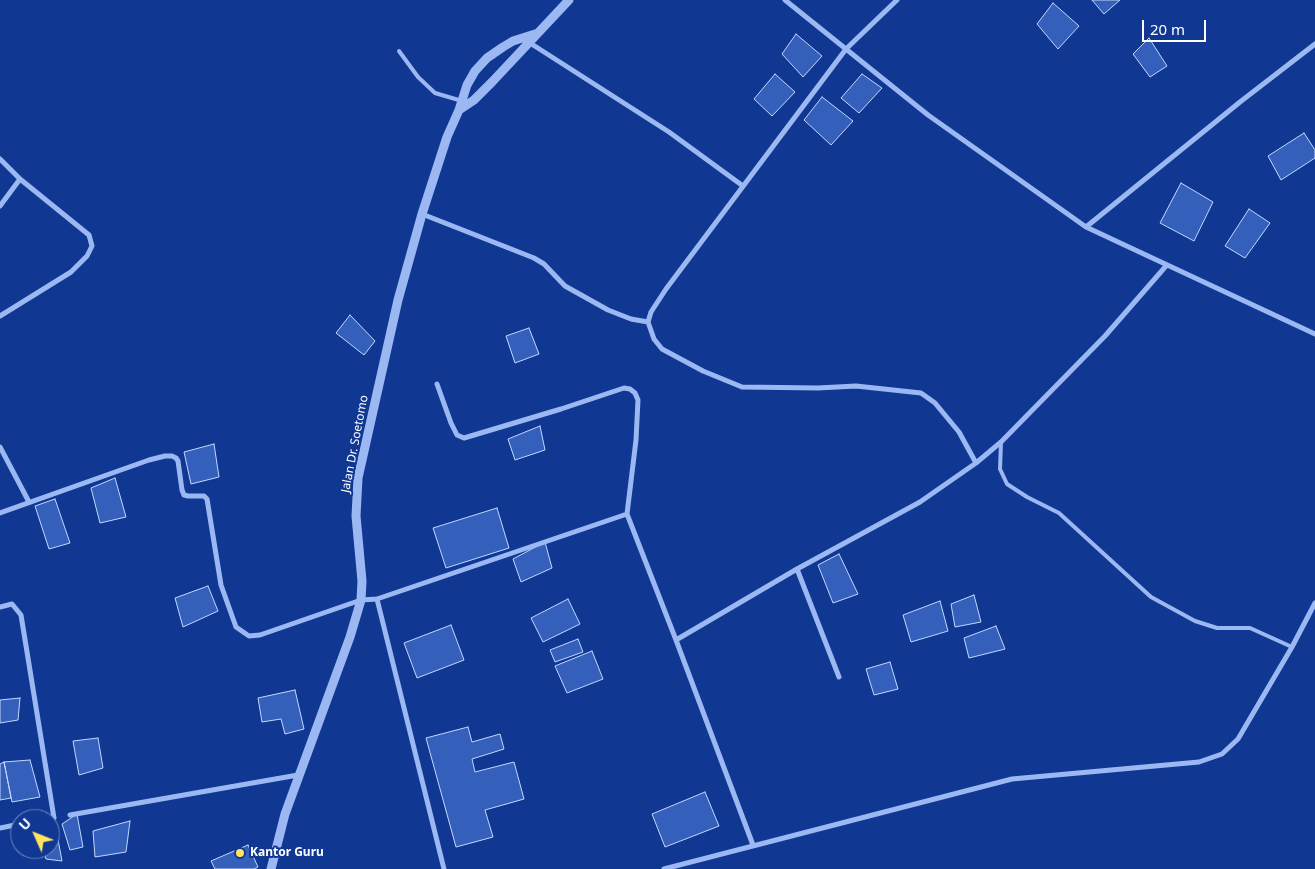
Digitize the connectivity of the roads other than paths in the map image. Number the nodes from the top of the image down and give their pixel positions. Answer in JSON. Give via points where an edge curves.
{"nodes":[{"id":1,"x":569,"y":0,"type":"edge"},
{"id":2,"x":785,"y":0,"type":"edge"},
{"id":3,"x":897,"y":0,"type":"edge"},
{"id":4,"x":536,"y":34,"type":"junction"},
{"id":5,"x":530,"y":43,"type":"junction"},
{"id":6,"x":1315,"y":44,"type":"edge"},
{"id":7,"x":846,"y":49,"type":"junction"},
{"id":8,"x":399,"y":51,"type":"dead end"},
{"id":9,"x":460,"y":105,"type":"junction"},
{"id":10,"x":0,"y":160,"type":"edge"},
{"id":11,"x":20,"y":179,"type":"junction"},
{"id":12,"x":743,"y":186,"type":"junction"},
{"id":13,"x":0,"y":206,"type":"edge"},
{"id":14,"x":422,"y":214,"type":"junction"},
{"id":15,"x":1086,"y":227,"type":"junction"},
{"id":16,"x":1166,"y":266,"type":"junction"},
{"id":17,"x":0,"y":316,"type":"edge"},
{"id":18,"x":648,"y":322,"type":"junction"},
{"id":19,"x":1315,"y":334,"type":"edge"},
{"id":20,"x":437,"y":384,"type":"dead end"},
{"id":21,"x":1001,"y":442,"type":"junction"},
{"id":22,"x":0,"y":447,"type":"edge"},
{"id":23,"x":976,"y":463,"type":"junction"},
{"id":24,"x":28,"y":502,"type":"junction"},
{"id":25,"x":0,"y":514,"type":"edge"},
{"id":26,"x":627,"y":514,"type":"junction"},
{"id":27,"x":797,"y":569,"type":"junction"},
{"id":28,"x":377,"y":599,"type":"junction"},
{"id":29,"x":361,"y":600,"type":"junction"},
{"id":30,"x":1315,"y":603,"type":"edge"},
{"id":31,"x":0,"y":607,"type":"edge"},
{"id":32,"x":676,"y":640,"type":"junction"},
{"id":33,"x":1292,"y":647,"type":"junction"},
{"id":34,"x":839,"y":677,"type":"dead end"},
{"id":35,"x":298,"y":775,"type":"junction"},
{"id":36,"x":53,"y":809,"type":"edge"},
{"id":37,"x":70,"y":815,"type":"dead end"},
{"id":38,"x":753,"y":845,"type":"junction"},
{"id":39,"x":271,"y":869,"type":"edge"},
{"id":40,"x":444,"y":869,"type":"edge"},
{"id":41,"x":664,"y":869,"type":"edge"}],
"edges":[{"from":1,"to":4,"type":"street","name":"Jalan Dr. Soetomo"},
{"from":2,"to":7,"type":"street"},
{"from":3,"to":7,"type":"street"},
{"from":4,"to":5,"type":"street","name":"Jalan Dr. Soetomo"},
{"from":4,"to":9,"type":"street","name":"Jalan Dr. Soetomo","via":[[513,41],[487,58],[471,78]]},
{"from":5,"to":9,"type":"street","name":"Jalan Dr. Soetomo","via":[[474,100]]},
{"from":5,"to":12,"type":"street","via":[[669,132]]},
{"from":6,"to":15,"type":"street"},
{"from":7,"to":12,"type":"street"},
{"from":7,"to":15,"type":"street","via":[[928,115]]},
{"from":8,"to":9,"type":"lane","via":[[435,93]]},
{"from":9,"to":14,"type":"street","name":"Jalan Dr. Soetomo"},
{"from":10,"to":11,"type":"street"},
{"from":11,"to":13,"type":"street"},
{"from":11,"to":17,"type":"street","via":[[89,235],[92,246],[72,272]]},
{"from":12,"to":18,"type":"street","via":[[666,289]]},
{"from":14,"to":18,"type":"street","via":[[534,258],[565,286],[592,302],[632,319]]},
{"from":14,"to":29,"type":"street","name":"Jalan Dr. Soetomo","via":[[398,300],[358,478],[356,516]]},
{"from":15,"to":16,"type":"street"},
{"from":16,"to":19,"type":"street"},
{"from":16,"to":21,"type":"street","via":[[1105,336]]},
{"from":18,"to":23,"type":"street","via":[[662,349],[742,387],[856,386],[921,392],[935,403],[959,432]]},
{"from":20,"to":26,"type":"street","via":[[457,435],[464,438],[624,388],[630,389],[638,400]]},
{"from":21,"to":23,"type":"street"},
{"from":21,"to":33,"type":"lane","via":[[1000,469],[1008,484],[1059,513],[1151,597],[1195,621],[1218,628],[1250,628]]},
{"from":22,"to":24,"type":"street"},
{"from":23,"to":27,"type":"street","via":[[920,502]]},
{"from":24,"to":25,"type":"street"},
{"from":24,"to":29,"type":"street","via":[[149,460],[172,456],[178,461],[184,495],[207,499],[221,585],[230,615],[240,632],[249,636],[260,635]]},
{"from":26,"to":28,"type":"street"},
{"from":26,"to":32,"type":"street"},
{"from":27,"to":32,"type":"street"},
{"from":27,"to":34,"type":"street"},
{"from":28,"to":29,"type":"street"},
{"from":28,"to":40,"type":"street"},
{"from":29,"to":35,"type":"street","name":"Jalan Dr. Soetomo","via":[[350,638]]},
{"from":30,"to":33,"type":"street"},
{"from":31,"to":36,"type":"street","via":[[12,604],[21,615]]},
{"from":32,"to":38,"type":"street"},
{"from":33,"to":38,"type":"street","via":[[1238,739],[1222,754],[1199,762],[1012,779]]},
{"from":35,"to":37,"type":"street"},
{"from":35,"to":39,"type":"street","name":"Jalan Dr. Soetomo"},
{"from":38,"to":41,"type":"street"}]}
